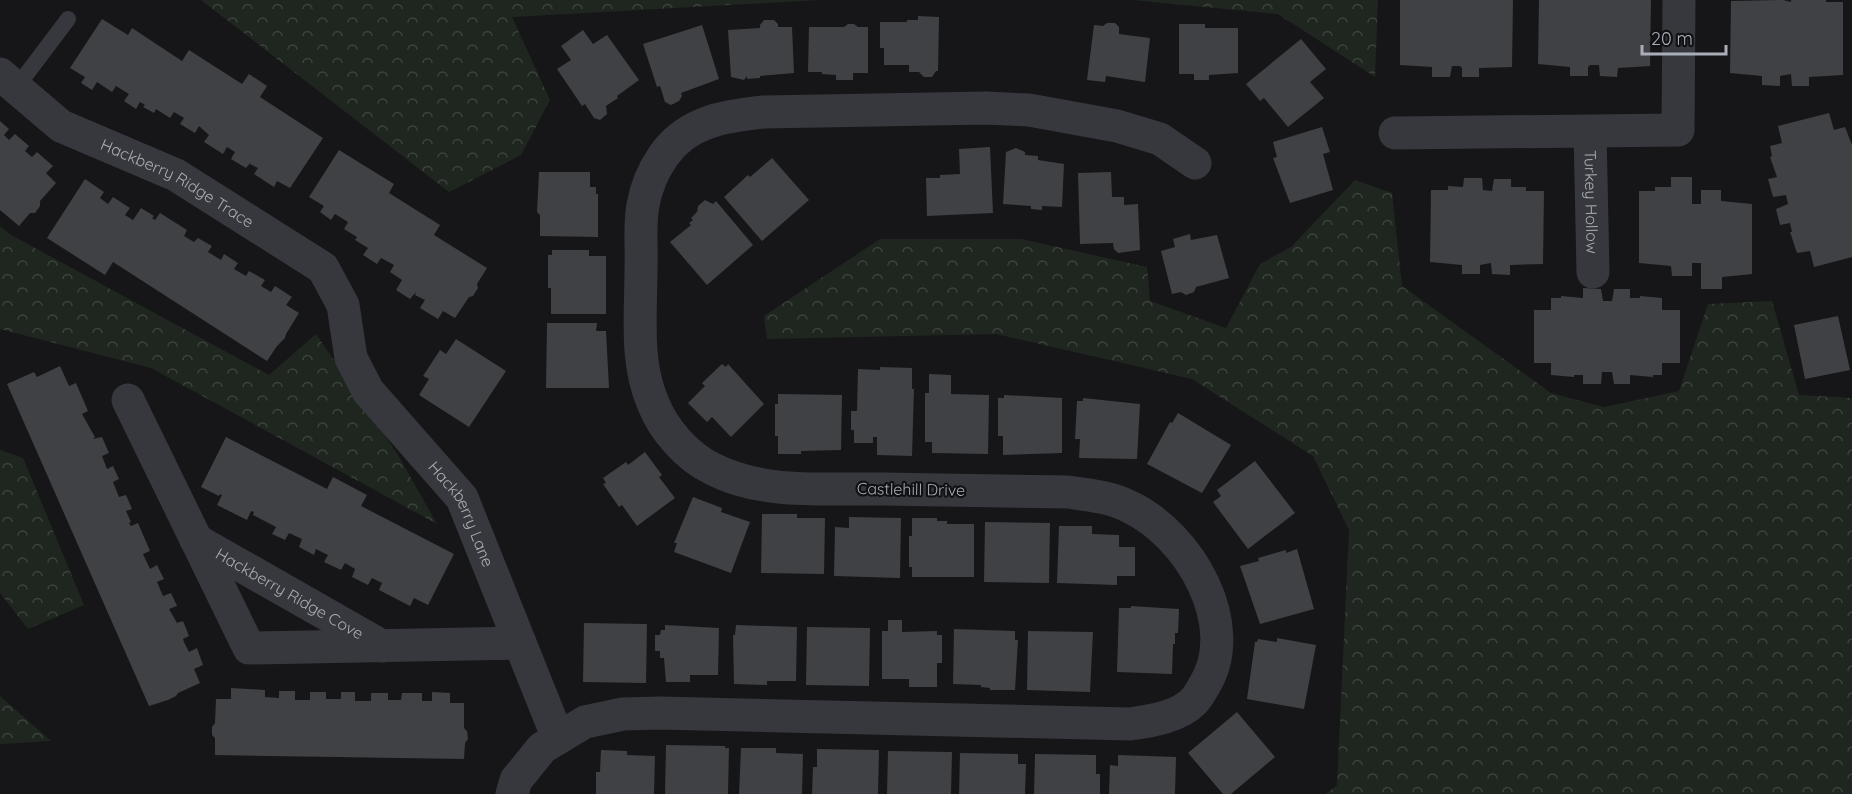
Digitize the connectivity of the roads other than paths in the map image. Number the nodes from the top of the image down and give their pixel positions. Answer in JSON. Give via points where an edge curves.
{"nodes":[{"id":1,"x":1679,"y":0,"type":"edge"},
{"id":2,"x":68,"y":19,"type":"dead end"},
{"id":3,"x":8,"y":81,"type":"edge"},
{"id":4,"x":1590,"y":132,"type":"junction"},
{"id":5,"x":1395,"y":133,"type":"dead end"},
{"id":6,"x":1195,"y":163,"type":"dead end"},
{"id":7,"x":1593,"y":272,"type":"dead end"},
{"id":8,"x":343,"y":305,"type":"joint"},
{"id":9,"x":128,"y":400,"type":"dead end"},
{"id":10,"x":196,"y":540,"type":"junction"},
{"id":11,"x":520,"y":643,"type":"junction"},
{"id":12,"x":382,"y":646,"type":"junction"},
{"id":13,"x":558,"y":738,"type":"junction"},
{"id":14,"x":512,"y":794,"type":"edge"}],
"edges":[{"from":1,"to":4,"type":"street","via":[[1678,130]]},
{"from":2,"to":3,"type":"lane"},
{"from":3,"to":8,"type":"street","name":"Hackberry Ridge Trace","via":[[61,126],[176,175],[323,268]]},
{"from":4,"to":5,"type":"street"},
{"from":4,"to":7,"type":"street","name":"Turkey Hollow"},
{"from":6,"to":13,"type":"street","name":"Castlehill Drive","via":[[1160,139],[1118,126],[1029,110],[764,112],[702,124],[681,137],[664,155],[651,178],[643,206],[641,352],[653,404],[668,429],[687,451],[711,469],[737,480],[793,488],[1068,492],[1098,496],[1130,507],[1177,544],[1205,589],[1213,610],[1218,636],[1216,660],[1194,702],[1174,714],[1130,724],[623,714],[585,722]]},
{"from":8,"to":11,"type":"street","name":"Hackberry Lane","via":[[351,358],[368,392],[462,498]]},
{"from":9,"to":10,"type":"street","name":"Hackberry Ridge Cove"},
{"from":10,"to":12,"type":"street","name":"Hackberry Ridge Cove"},
{"from":10,"to":12,"type":"street","name":"Hackberry Ridge Cove","via":[[249,648]]},
{"from":11,"to":12,"type":"street","name":"Hackberry Ridge Cove"},
{"from":11,"to":13,"type":"street","name":"Hackberry Lane"},
{"from":13,"to":14,"type":"street","name":"Castlehill Drive","via":[[542,748],[516,780]]}]}
